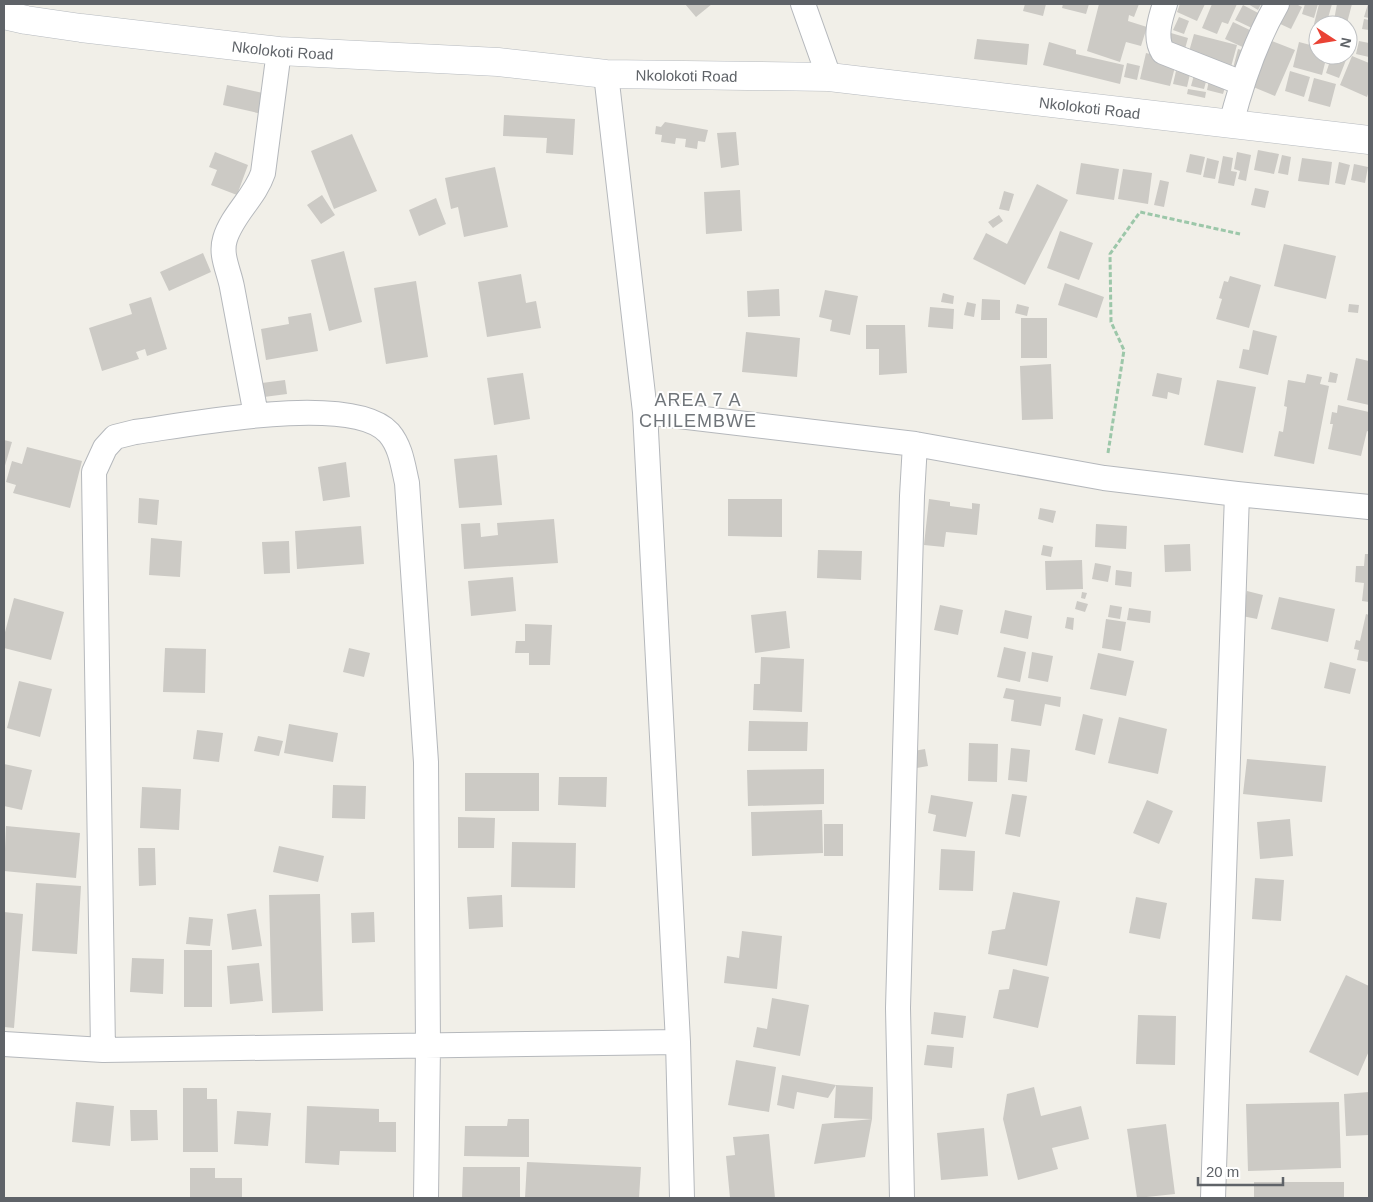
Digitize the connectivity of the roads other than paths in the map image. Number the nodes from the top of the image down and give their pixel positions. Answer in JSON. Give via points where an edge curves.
{"nodes":[{"id":1,"x":803,"y":4,"type":"edge"},
{"id":2,"x":1165,"y":4,"type":"edge"},
{"id":3,"x":1277,"y":4,"type":"edge"},
{"id":4,"x":4,"y":15,"type":"edge"},
{"id":5,"x":279,"y":51,"type":"junction"},
{"id":6,"x":606,"y":74,"type":"junction"},
{"id":7,"x":829,"y":77,"type":"junction"},
{"id":8,"x":1242,"y":83,"type":"junction"},
{"id":9,"x":1231,"y":124,"type":"junction"},
{"id":10,"x":1369,"y":140,"type":"edge"},
{"id":11,"x":645,"y":412,"type":"junction"},
{"id":12,"x":256,"y":415,"type":"junction"},
{"id":13,"x":915,"y":444,"type":"junction"},
{"id":14,"x":1237,"y":494,"type":"junction"},
{"id":15,"x":1369,"y":507,"type":"edge"},
{"id":16,"x":678,"y":1042,"type":"junction"},
{"id":17,"x":4,"y":1044,"type":"edge"},
{"id":18,"x":428,"y":1046,"type":"junction"},
{"id":19,"x":103,"y":1050,"type":"junction"},
{"id":20,"x":426,"y":1198,"type":"edge"},
{"id":21,"x":682,"y":1198,"type":"edge"},
{"id":22,"x":902,"y":1198,"type":"edge"},
{"id":23,"x":1212,"y":1198,"type":"edge"}],
"edges":[{"from":1,"to":7,"type":"street"},
{"from":2,"to":8,"type":"street","via":[[1158,38],[1163,52]]},
{"from":3,"to":8,"type":"street","via":[[1264,27]]},
{"from":4,"to":5,"type":"main road","name":"Nkolokoti Road","via":[[81,28]]},
{"from":5,"to":6,"type":"main road","name":"Nkolokoti Road","via":[[498,62]]},
{"from":5,"to":12,"type":"street","via":[[264,173],[232,224],[225,239],[224,252]]},
{"from":6,"to":7,"type":"main road","name":"Nkolokoti Road"},
{"from":6,"to":11,"type":"street"},
{"from":7,"to":9,"type":"main road","name":"Nkolokoti Road"},
{"from":8,"to":9,"type":"street"},
{"from":9,"to":10,"type":"main road","name":"Nkolokoti Road"},
{"from":11,"to":13,"type":"street"},
{"from":11,"to":16,"type":"street"},
{"from":12,"to":18,"type":"street","via":[[330,412],[369,420],[388,432],[398,447],[407,483],[426,762]]},
{"from":12,"to":19,"type":"street","via":[[115,437],[105,448],[94,472]]},
{"from":13,"to":14,"type":"street","via":[[1104,478]]},
{"from":13,"to":22,"type":"street","via":[[898,1008]]},
{"from":14,"to":15,"type":"street"},
{"from":14,"to":23,"type":"street"},
{"from":16,"to":18,"type":"street"},
{"from":16,"to":21,"type":"street"},
{"from":17,"to":19,"type":"street"},
{"from":18,"to":19,"type":"street"},
{"from":18,"to":20,"type":"street"}]}
